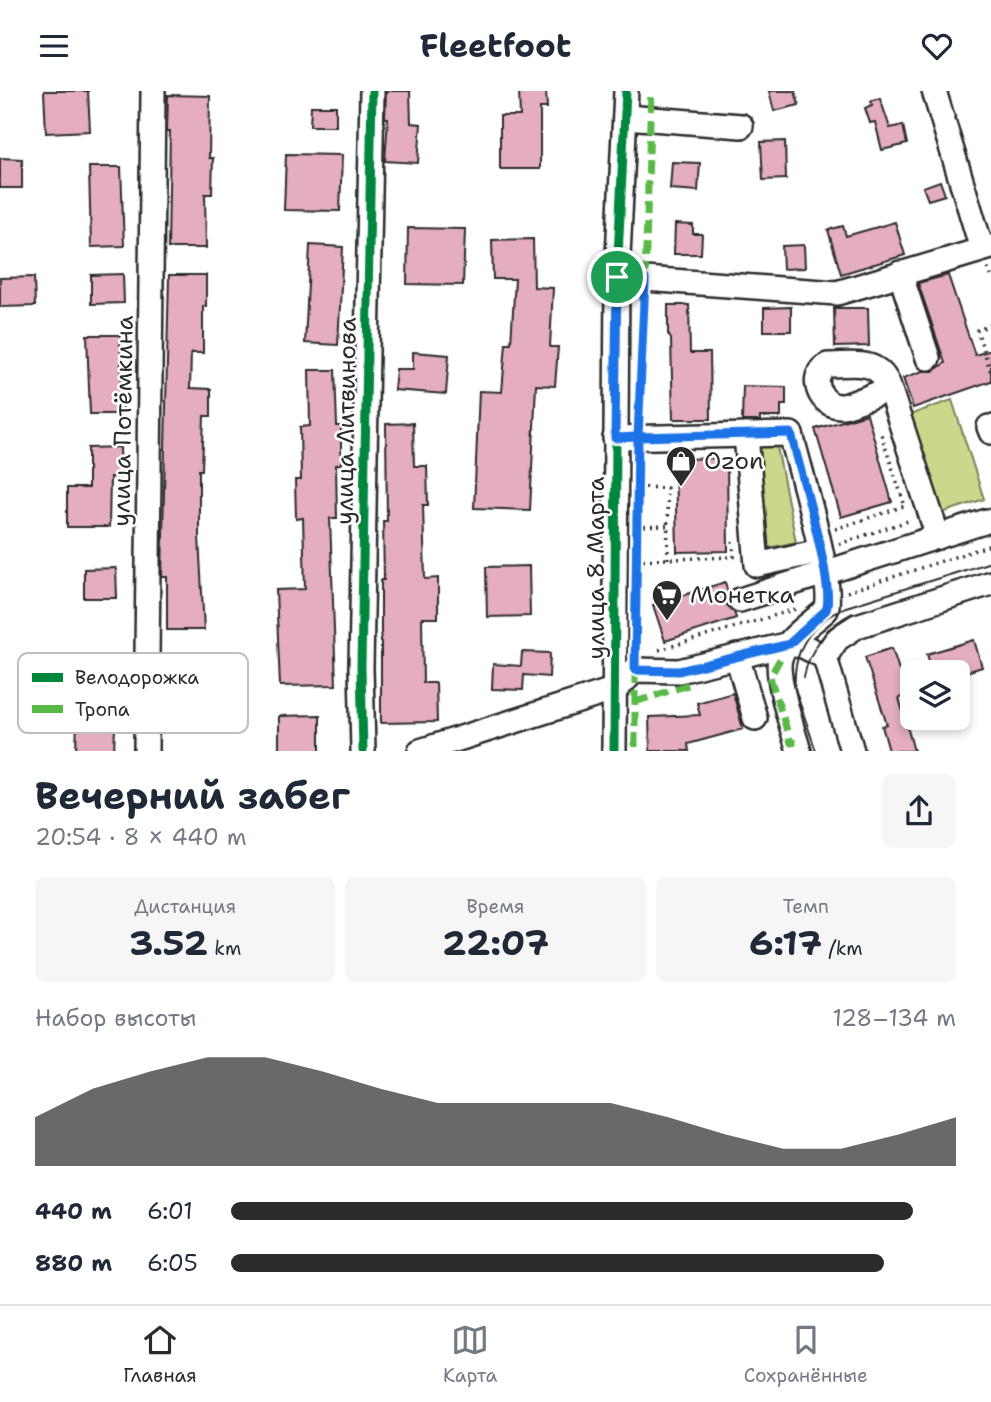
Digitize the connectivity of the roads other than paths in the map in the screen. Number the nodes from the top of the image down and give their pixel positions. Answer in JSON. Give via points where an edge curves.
{"nodes":[{"id":1,"x":153,"y":91,"type":"edge"},
{"id":2,"x":372,"y":91,"type":"edge"},
{"id":3,"x":626,"y":91,"type":"edge"},
{"id":4,"x":934,"y":91,"type":"edge"},
{"id":5,"x":626,"y":117,"type":"junction"},
{"id":6,"x":741,"y":126,"type":"dead end"},
{"id":7,"x":987,"y":248,"type":"edge"},
{"id":8,"x":900,"y":274,"type":"junction"},
{"id":9,"x":617,"y":277,"type":"junction"},
{"id":10,"x":928,"y":358,"type":"dead end"},
{"id":11,"x":889,"y":390,"type":"dead end"},
{"id":12,"x":746,"y":435,"type":"junction"},
{"id":13,"x":615,"y":438,"type":"junction"},
{"id":14,"x":987,"y":521,"type":"dead end"},
{"id":15,"x":938,"y":537,"type":"junction"},
{"id":16,"x":818,"y":543,"type":"junction"},
{"id":17,"x":826,"y":574,"type":"junction"},
{"id":18,"x":991,"y":583,"type":"edge"},
{"id":19,"x":740,"y":600,"type":"dead end"},
{"id":20,"x":789,"y":644,"type":"junction"},
{"id":21,"x":147,"y":653,"type":"edge"},
{"id":22,"x":737,"y":656,"type":"junction"},
{"id":23,"x":825,"y":657,"type":"junction"},
{"id":24,"x":616,"y":689,"type":"junction"},
{"id":25,"x":755,"y":718,"type":"dead end"},
{"id":26,"x":146,"y":733,"type":"edge"},
{"id":27,"x":146,"y":751,"type":"edge"},
{"id":28,"x":363,"y":751,"type":"edge"},
{"id":29,"x":420,"y":751,"type":"edge"},
{"id":30,"x":614,"y":751,"type":"edge"},
{"id":31,"x":799,"y":751,"type":"edge"},
{"id":32,"x":852,"y":751,"type":"edge"}],
"edges":[{"from":1,"to":21,"type":"street","name":"улица Потёмкина"},
{"from":2,"to":28,"type":"street","name":"улица Литвинова"},
{"from":3,"to":5,"type":"street","name":"улица 8 Марта"},
{"from":4,"to":7,"type":"street"},
{"from":5,"to":6,"type":"street"},
{"from":5,"to":9,"type":"street","name":"улица 8 Марта"},
{"from":7,"to":8,"type":"street"},
{"from":8,"to":9,"type":"street","via":[[837,292]]},
{"from":8,"to":10,"type":"street"},
{"from":9,"to":13,"type":"street","name":"улица 8 Марта"},
{"from":11,"to":15,"type":"street"},
{"from":12,"to":13,"type":"street"},
{"from":12,"to":16,"type":"street","via":[[791,433]]},
{"from":12,"to":16,"type":"street","via":[[757,565]]},
{"from":13,"to":24,"type":"street","name":"улица 8 Марта"},
{"from":14,"to":15,"type":"street"},
{"from":15,"to":17,"type":"street"},
{"from":16,"to":17,"type":"street"},
{"from":17,"to":19,"type":"street"},
{"from":17,"to":20,"type":"street","via":[[826,610]]},
{"from":18,"to":23,"type":"street","via":[[857,626],[837,639]]},
{"from":20,"to":22,"type":"street"},
{"from":20,"to":23,"type":"street"},
{"from":20,"to":31,"type":"street","via":[[780,659],[782,687]]},
{"from":22,"to":24,"type":"street","via":[[679,671],[635,670]]},
{"from":22,"to":25,"type":"street"},
{"from":23,"to":32,"type":"street"},
{"from":24,"to":29,"type":"street"},
{"from":24,"to":30,"type":"street","name":"улица 8 Марта"},
{"from":26,"to":27,"type":"street","name":"улица Потёмкина"}]}
